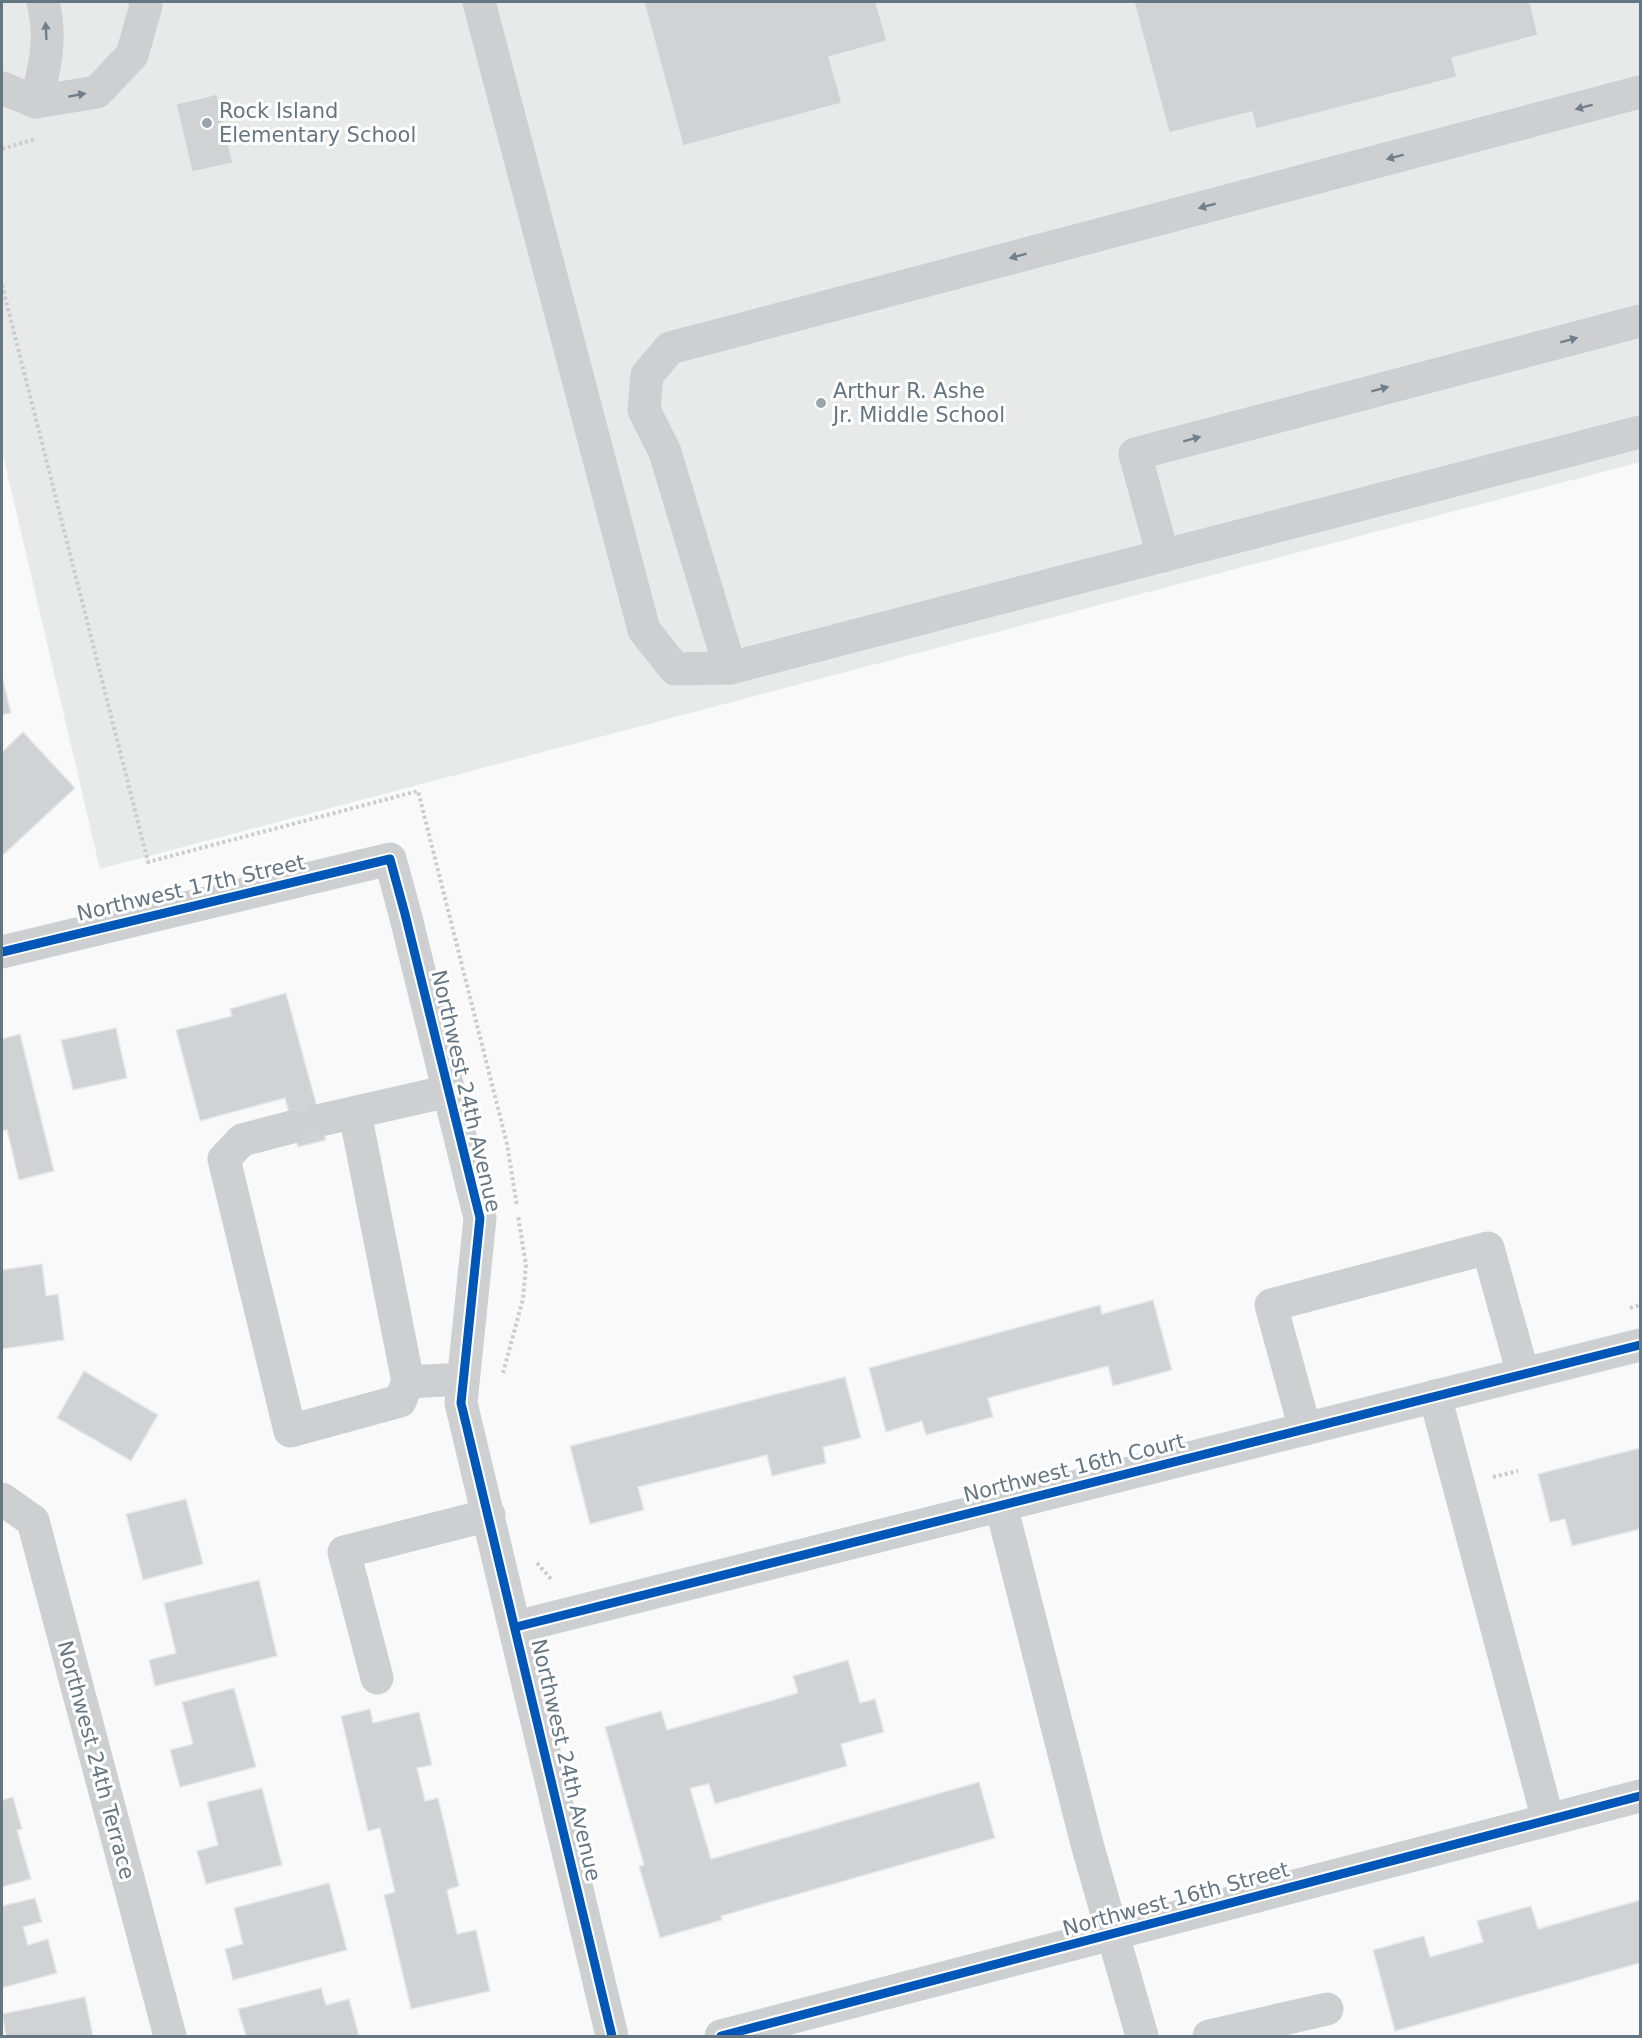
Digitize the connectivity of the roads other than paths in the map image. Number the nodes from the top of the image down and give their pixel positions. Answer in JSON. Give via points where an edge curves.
{"nodes":[{"id":1,"x":43,"y":2,"type":"edge"},
{"id":2,"x":145,"y":2,"type":"edge"},
{"id":3,"x":480,"y":2,"type":"edge"},
{"id":4,"x":2,"y":88,"type":"edge"},
{"id":5,"x":1641,"y":92,"type":"edge"},
{"id":6,"x":36,"y":102,"type":"junction"},
{"id":7,"x":1641,"y":321,"type":"edge"},
{"id":8,"x":1641,"y":432,"type":"edge"},
{"id":9,"x":1163,"y":556,"type":"junction"},
{"id":10,"x":730,"y":668,"type":"junction"},
{"id":11,"x":390,"y":860,"type":"joint"},
{"id":12,"x":2,"y":952,"type":"edge"},
{"id":13,"x":449,"y":1091,"type":"junction"},
{"id":14,"x":355,"y":1113,"type":"junction"},
{"id":15,"x":1641,"y":1345,"type":"edge"},
{"id":16,"x":1523,"y":1374,"type":"junction"},
{"id":17,"x":463,"y":1379,"type":"junction"},
{"id":18,"x":408,"y":1382,"type":"junction"},
{"id":19,"x":1436,"y":1396,"type":"junction"},
{"id":20,"x":1305,"y":1429,"type":"junction"},
{"id":21,"x":2,"y":1499,"type":"edge"},
{"id":22,"x":1001,"y":1505,"type":"junction"},
{"id":23,"x":489,"y":1515,"type":"junction"},
{"id":24,"x":516,"y":1627,"type":"junction"},
{"id":25,"x":377,"y":1678,"type":"dead end"},
{"id":26,"x":1641,"y":1796,"type":"edge"},
{"id":27,"x":1548,"y":1820,"type":"junction"},
{"id":28,"x":1114,"y":1934,"type":"junction"},
{"id":29,"x":1326,"y":2008,"type":"dead end"},
{"id":30,"x":170,"y":2037,"type":"edge"},
{"id":31,"x":612,"y":2037,"type":"edge"},
{"id":32,"x":721,"y":2037,"type":"edge"},
{"id":33,"x":1142,"y":2037,"type":"edge"},
{"id":34,"x":1209,"y":2037,"type":"edge"}],
"edges":[{"from":6,"to":1,"type":"street","one_way":true,"via":[[48,54]]},
{"from":6,"to":2,"type":"street","one_way":true,"via":[[97,92],[132,55]]},
{"from":3,"to":10,"type":"street","via":[[644,630],[675,669]]},
{"from":4,"to":6,"type":"street"},
{"from":5,"to":10,"type":"street","one_way":true,"via":[[670,348],[647,375],[644,410],[665,452]]},
{"from":9,"to":7,"type":"street","one_way":true,"via":[[1135,454]]},
{"from":8,"to":9,"type":"street"},
{"from":9,"to":10,"type":"street"},
{"from":11,"to":12,"type":"street","name":"Northwest 17th Street"},
{"from":11,"to":13,"type":"street","name":"Northwest 24th Avenue"},
{"from":13,"to":14,"type":"street"},
{"from":13,"to":17,"type":"street","name":"Northwest 24th Avenue","via":[[480,1218]]},
{"from":14,"to":18,"type":"street"},
{"from":14,"to":18,"type":"street","via":[[242,1140],[224,1159],[290,1431],[400,1401]]},
{"from":15,"to":16,"type":"street","name":"Northwest 16th Court"},
{"from":16,"to":19,"type":"street","name":"Northwest 16th Court"},
{"from":16,"to":20,"type":"street","via":[[1488,1248],[1271,1305]]},
{"from":17,"to":18,"type":"street"},
{"from":17,"to":23,"type":"street","name":"Northwest 24th Avenue","via":[[461,1403]]},
{"from":19,"to":20,"type":"street","name":"Northwest 16th Court"},
{"from":19,"to":27,"type":"street"},
{"from":20,"to":22,"type":"street","name":"Northwest 16th Court"},
{"from":21,"to":30,"type":"street","name":"Northwest 24th Terrace","via":[[33,1521]]},
{"from":22,"to":24,"type":"street","name":"Northwest 16th Court"},
{"from":22,"to":28,"type":"street","via":[[1087,1845]]},
{"from":23,"to":24,"type":"street","name":"Northwest 24th Avenue"},
{"from":23,"to":25,"type":"street","via":[[344,1552]]},
{"from":24,"to":31,"type":"street","name":"Northwest 24th Avenue"},
{"from":26,"to":27,"type":"street","name":"Northwest 16th Street"},
{"from":27,"to":28,"type":"street","name":"Northwest 16th Street"},
{"from":28,"to":32,"type":"street","name":"Northwest 16th Street"},
{"from":28,"to":33,"type":"street"},
{"from":29,"to":34,"type":"street"}]}
